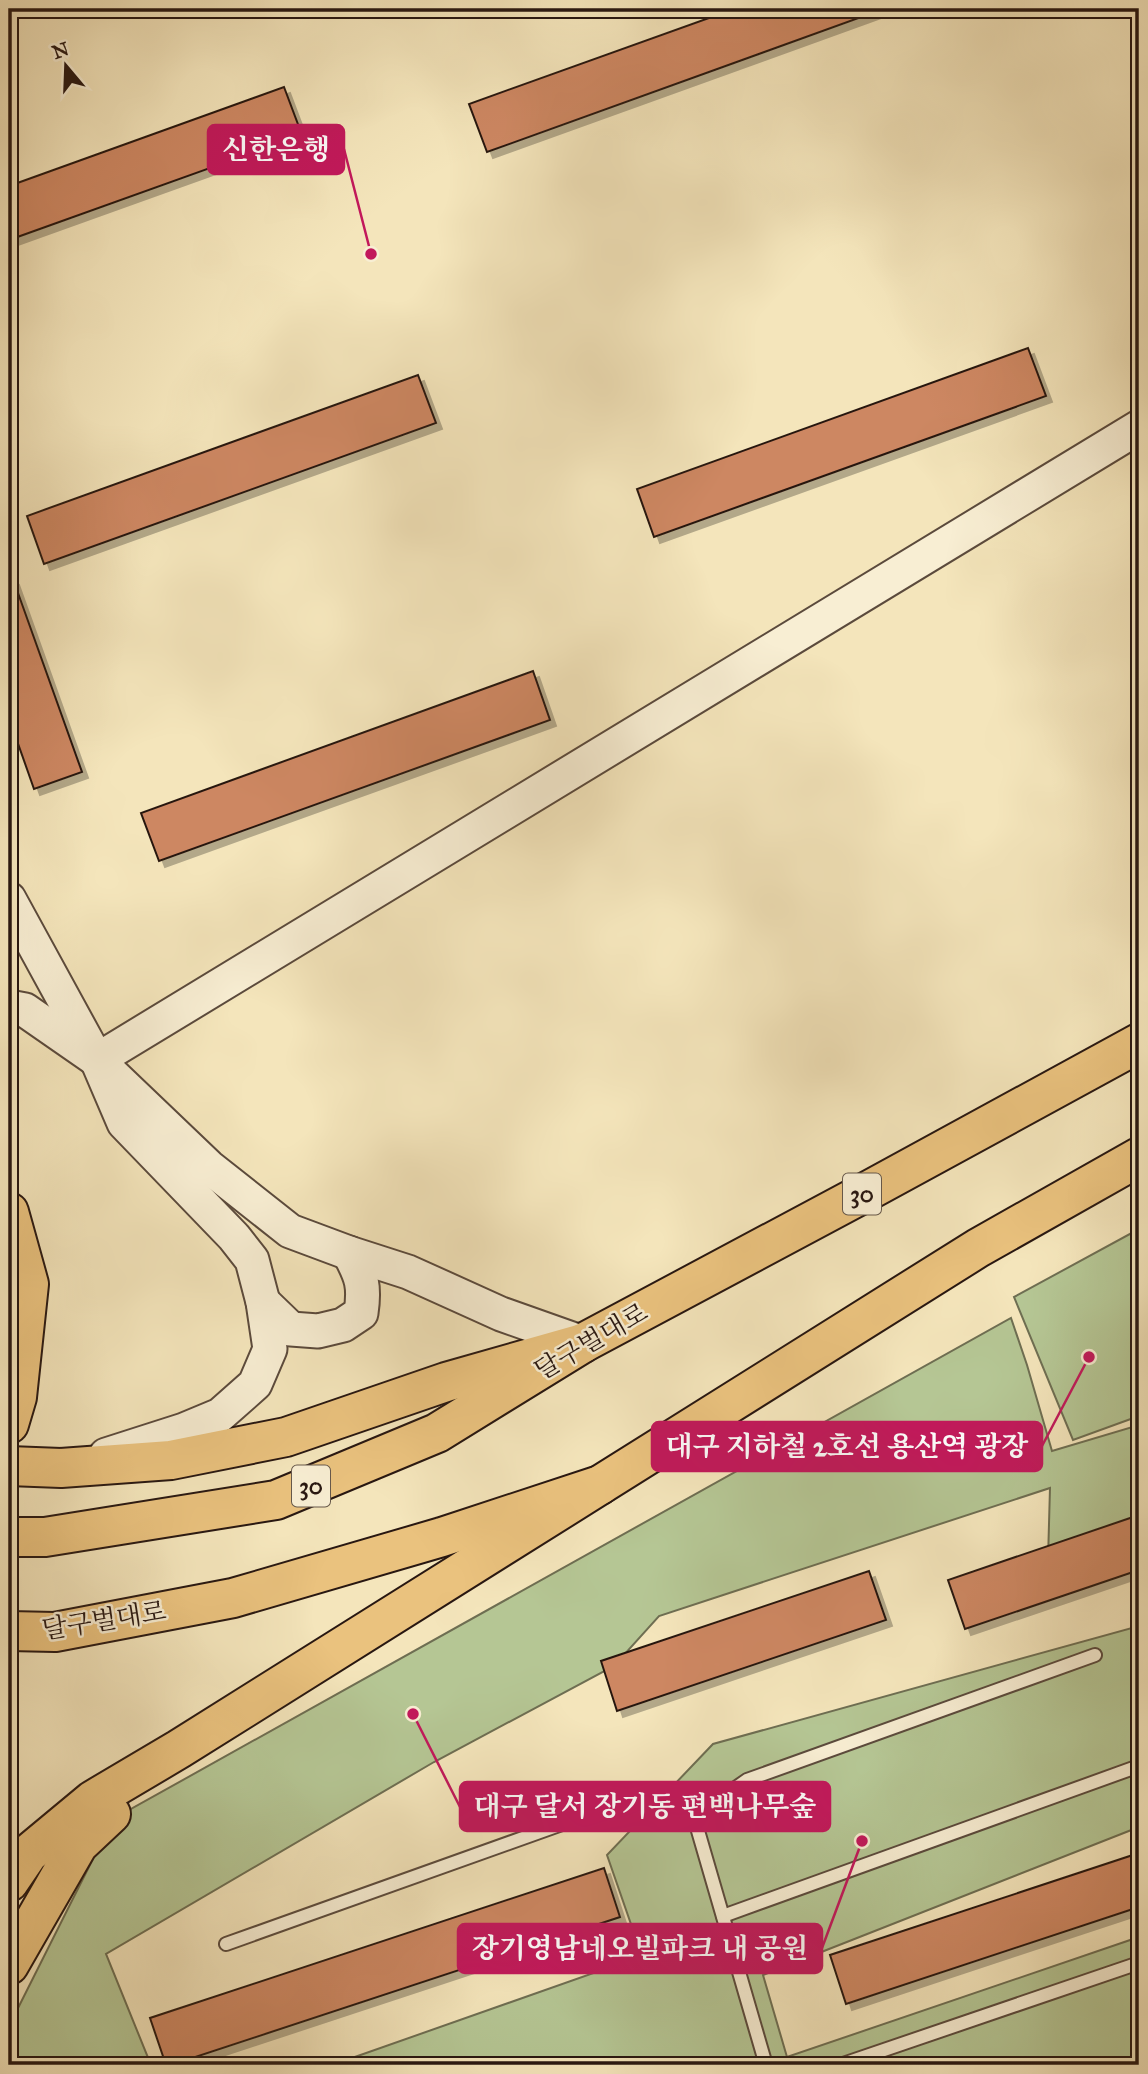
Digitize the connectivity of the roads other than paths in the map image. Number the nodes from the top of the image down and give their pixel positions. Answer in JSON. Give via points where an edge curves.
{"nodes":[{"id":1,"x":1139,"y":427,"type":"edge"},
{"id":2,"x":9,"y":899,"type":"edge"},
{"id":3,"x":9,"y":1007,"type":"edge"},
{"id":4,"x":1139,"y":1043,"type":"edge"},
{"id":5,"x":97,"y":1060,"type":"junction"},
{"id":6,"x":1139,"y":1157,"type":"edge"},
{"id":7,"x":9,"y":1212,"type":"edge"},
{"id":8,"x":349,"y":1253,"type":"junction"},
{"id":9,"x":263,"y":1302,"type":"junction"},
{"id":10,"x":583,"y":1343,"type":"junction"},
{"id":11,"x":13,"y":1410,"type":"edge"},
{"id":12,"x":9,"y":1466,"type":"edge"},
{"id":13,"x":61,"y":1468,"type":"junction"},
{"id":14,"x":600,"y":1485,"type":"junction"},
{"id":15,"x":9,"y":1537,"type":"edge"},
{"id":16,"x":9,"y":1631,"type":"edge"},
{"id":17,"x":1095,"y":1655,"type":"dead end"},
{"id":18,"x":179,"y":1749,"type":"junction"},
{"id":19,"x":1139,"y":1766,"type":"edge"},
{"id":20,"x":694,"y":1817,"type":"junction"},
{"id":21,"x":9,"y":1882,"type":"edge"},
{"id":22,"x":723,"y":1916,"type":"junction"},
{"id":23,"x":226,"y":1944,"type":"dead end"},
{"id":24,"x":1139,"y":1963,"type":"edge"},
{"id":25,"x":9,"y":1965,"type":"edge"},
{"id":26,"x":766,"y":2065,"type":"edge"},
{"id":27,"x":840,"y":2065,"type":"edge"}],
"edges":[{"from":1,"to":5,"type":"street"},
{"from":2,"to":5,"type":"street"},
{"from":3,"to":5,"type":"street","via":[[25,1010]]},
{"from":4,"to":10,"type":"main road","name":"달구벌대로","number":"30"},
{"from":5,"to":8,"type":"street","via":[[209,1167],[290,1231]]},
{"from":5,"to":9,"type":"street","via":[[124,1122],[252,1260]]},
{"from":6,"to":14,"type":"main road","name":"달구벌대로","via":[[978,1248]]},
{"from":7,"to":11,"type":"main road","via":[[29,1284]]},
{"from":8,"to":9,"type":"street","via":[[364,1292],[361,1313],[343,1325],[318,1331],[291,1329]]},
{"from":8,"to":10,"type":"street"},
{"from":9,"to":13,"type":"street","via":[[270,1349],[255,1384],[220,1415]]},
{"from":10,"to":13,"type":"main road","via":[[446,1382],[286,1437],[171,1460]]},
{"from":10,"to":15,"type":"main road","name":"달구벌대로","number":"30","via":[[437,1433],[276,1500],[44,1537]]},
{"from":12,"to":13,"type":"main road"},
{"from":14,"to":16,"type":"main road","name":"달구벌대로","via":[[442,1538],[233,1598],[55,1632]]},
{"from":14,"to":18,"type":"main road"},
{"from":17,"to":20,"type":"lane","via":[[747,1780]]},
{"from":18,"to":21,"type":"main road","via":[[93,1800],[28,1854]]},
{"from":18,"to":25,"type":"main road","via":[[78,1845]]},
{"from":19,"to":22,"type":"lane"},
{"from":20,"to":22,"type":"lane"},
{"from":20,"to":23,"type":"lane","via":[[576,1819]]},
{"from":22,"to":26,"type":"lane"},
{"from":24,"to":27,"type":"lane"}]}
